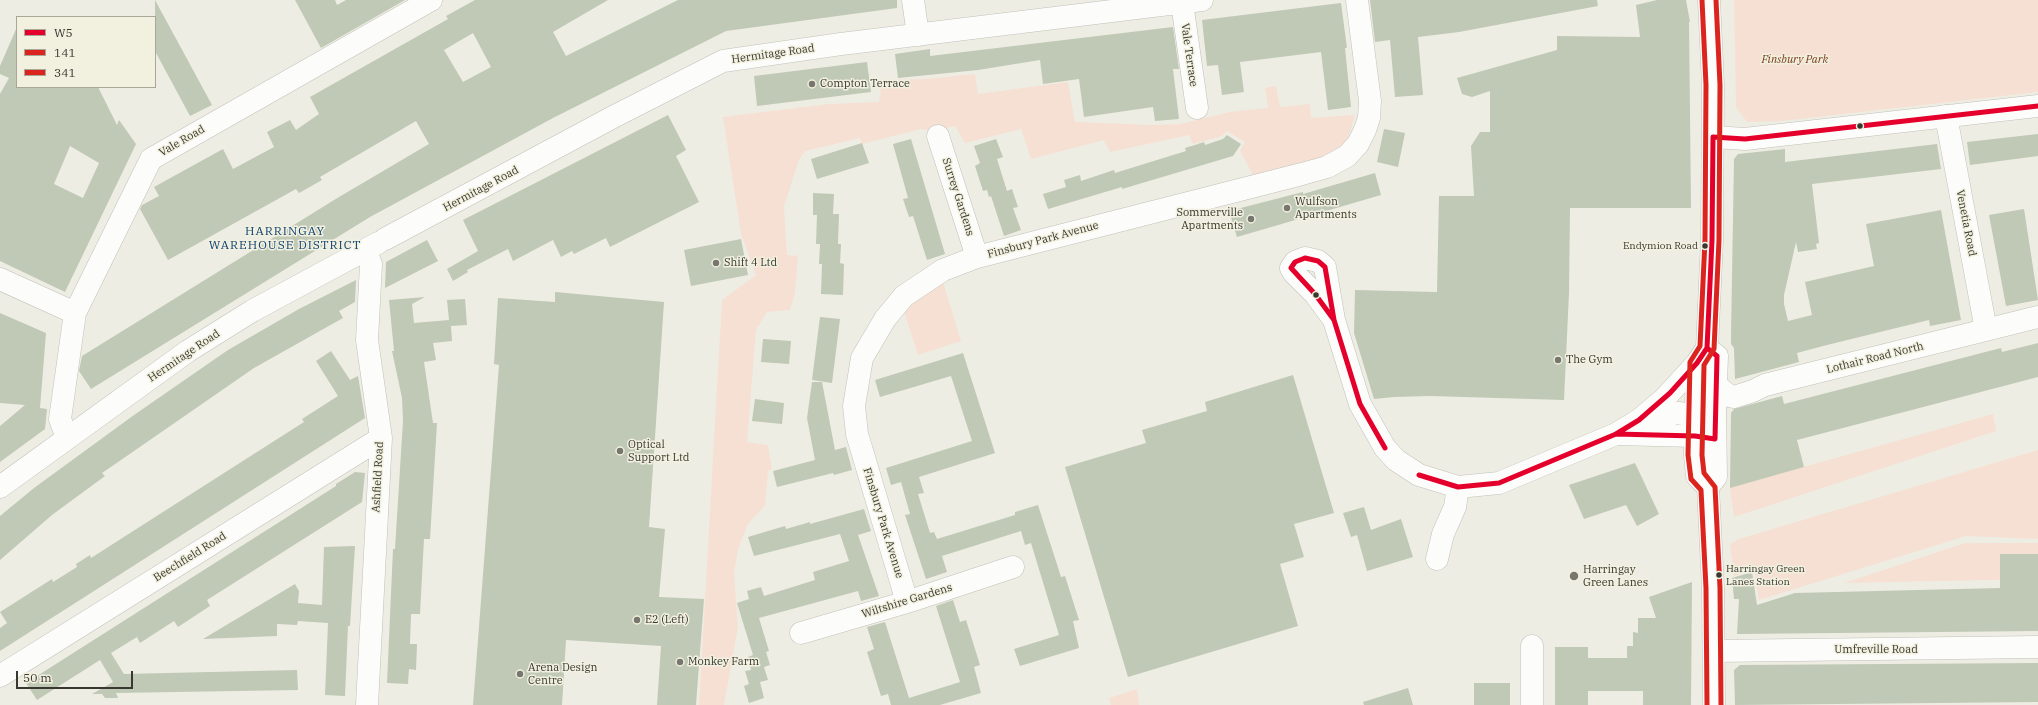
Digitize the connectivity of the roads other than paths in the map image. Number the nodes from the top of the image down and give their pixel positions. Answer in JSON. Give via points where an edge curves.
{"nodes":[{"id":1,"x":431,"y":0,"type":"edge"},
{"id":2,"x":913,"y":0,"type":"edge"},
{"id":3,"x":1357,"y":0,"type":"edge"},
{"id":4,"x":1709,"y":0,"type":"edge"},
{"id":5,"x":1192,"y":1,"type":"edge"},
{"id":6,"x":918,"y":35,"type":"junction"},
{"id":7,"x":2038,"y":106,"type":"edge"},
{"id":8,"x":1197,"y":108,"type":"dead end"},
{"id":9,"x":1946,"y":116,"type":"junction"},
{"id":10,"x":938,"y":136,"type":"dead end"},
{"id":11,"x":1713,"y":136,"type":"junction"},
{"id":12,"x":377,"y":244,"type":"junction"},
{"id":13,"x":977,"y":257,"type":"junction"},
{"id":14,"x":0,"y":279,"type":"edge"},
{"id":15,"x":75,"y":313,"type":"junction"},
{"id":16,"x":2038,"y":317,"type":"edge"},
{"id":17,"x":1334,"y":320,"type":"dead end"},
{"id":18,"x":1986,"y":330,"type":"junction"},
{"id":19,"x":1702,"y":356,"type":"junction"},
{"id":20,"x":1716,"y":385,"type":"junction"},
{"id":21,"x":1639,"y":420,"type":"junction"},
{"id":22,"x":1705,"y":427,"type":"junction"},
{"id":23,"x":1616,"y":434,"type":"junction"},
{"id":24,"x":66,"y":438,"type":"junction"},
{"id":25,"x":381,"y":438,"type":"junction"},
{"id":26,"x":0,"y":487,"type":"edge"},
{"id":27,"x":1458,"y":487,"type":"junction"},
{"id":28,"x":1437,"y":559,"type":"dead end"},
{"id":29,"x":1013,"y":567,"type":"dead end"},
{"id":30,"x":907,"y":602,"type":"junction"},
{"id":31,"x":801,"y":633,"type":"dead end"},
{"id":32,"x":1532,"y":646,"type":"dead end"},
{"id":33,"x":2038,"y":647,"type":"edge"},
{"id":34,"x":1714,"y":651,"type":"junction"},
{"id":35,"x":0,"y":676,"type":"edge"},
{"id":36,"x":367,"y":705,"type":"edge"},
{"id":37,"x":1532,"y":705,"type":"edge"},
{"id":38,"x":1714,"y":705,"type":"edge"}],
"edges":[{"from":1,"to":15,"type":"street","name":"Vale Road","via":[[151,158]]},
{"from":2,"to":6,"type":"street"},
{"from":3,"to":13,"type":"street","name":"Finsbury Park Avenue","via":[[1370,101],[1365,130],[1358,144],[1347,156],[1327,167],[1302,174]]},
{"from":4,"to":11,"type":"street"},
{"from":5,"to":6,"type":"street","name":"Hermitage Road"},
{"from":5,"to":8,"type":"street","name":"Vale Terrace"},
{"from":6,"to":12,"type":"street","name":"Hermitage Road","via":[[717,62]]},
{"from":7,"to":9,"type":"street"},
{"from":9,"to":11,"type":"street","via":[[1745,139]]},
{"from":9,"to":18,"type":"street","name":"Venetia Road"},
{"from":10,"to":13,"type":"street","name":"Surrey Gardens"},
{"from":11,"to":19,"type":"street","via":[[1712,240]]},
{"from":12,"to":24,"type":"street","name":"Hermitage Road","via":[[224,328]]},
{"from":12,"to":25,"type":"street","name":"Ashfield Road","via":[[371,264],[367,340]]},
{"from":13,"to":30,"type":"street","name":"Finsbury Park Avenue","via":[[943,270],[904,296],[885,319],[862,358],[854,406],[857,434]]},
{"from":14,"to":15,"type":"street"},
{"from":15,"to":24,"type":"street","name":"Vale Road","via":[[60,419]]},
{"from":16,"to":18,"type":"street","name":"Lothair Road North"},
{"from":17,"to":27,"type":"street","via":[[1360,404],[1385,448],[1396,460],[1418,475]]},
{"from":18,"to":20,"type":"street","name":"Lothair Road North","via":[[1765,385],[1753,392],[1734,397]]},
{"from":19,"to":20,"type":"street","via":[[1717,356]]},
{"from":19,"to":21,"type":"street","via":[[1664,399]]},
{"from":19,"to":22,"type":"street"},
{"from":20,"to":22,"type":"street"},
{"from":21,"to":22,"type":"street","via":[[1667,414]]},
{"from":21,"to":23,"type":"street"},
{"from":22,"to":23,"type":"street"},
{"from":22,"to":34,"type":"street","via":[[1716,477],[1708,487]]},
{"from":23,"to":27,"type":"street","via":[[1499,483]]},
{"from":24,"to":26,"type":"street","name":"Hermitage Road"},
{"from":25,"to":35,"type":"street","name":"Beechfield Road"},
{"from":25,"to":36,"type":"street","name":"Ashfield Road"},
{"from":27,"to":28,"type":"street","via":[[1455,507],[1443,534]]},
{"from":29,"to":30,"type":"street","name":"Wiltshire Gardens"},
{"from":30,"to":31,"type":"street","name":"Wiltshire Gardens"},
{"from":32,"to":37,"type":"street"},
{"from":33,"to":34,"type":"street","name":"Umfreville Road"},
{"from":34,"to":38,"type":"street"}]}
